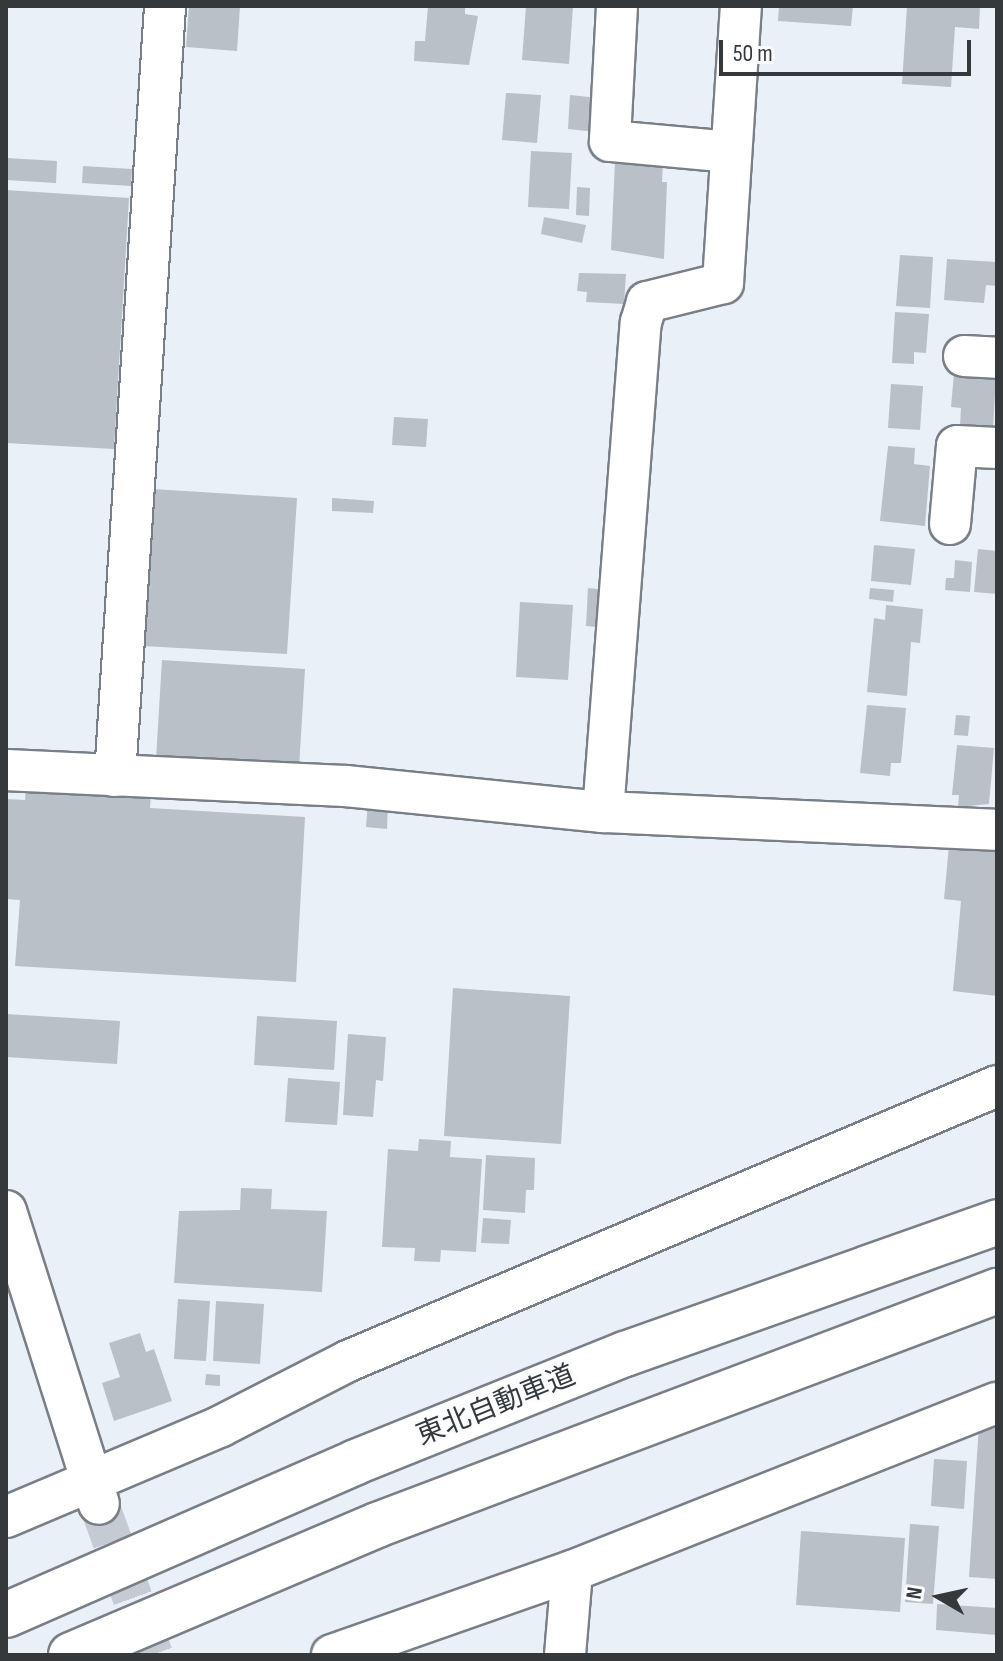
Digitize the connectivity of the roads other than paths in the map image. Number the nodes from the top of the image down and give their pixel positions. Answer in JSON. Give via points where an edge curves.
{"nodes":[{"id":1,"x":165,"y":6,"type":"edge"},
{"id":2,"x":617,"y":6,"type":"edge"},
{"id":3,"x":741,"y":6,"type":"edge"},
{"id":4,"x":731,"y":152,"type":"junction"},
{"id":5,"x":997,"y":448,"type":"edge"},
{"id":6,"x":950,"y":524,"type":"dead end"},
{"id":7,"x":6,"y":770,"type":"edge"},
{"id":8,"x":115,"y":776,"type":"junction"},
{"id":9,"x":603,"y":812,"type":"junction"},
{"id":10,"x":997,"y":830,"type":"edge"},
{"id":11,"x":997,"y":1086,"type":"edge"},
{"id":12,"x":997,"y":1198,"type":"edge"},
{"id":13,"x":6,"y":1211,"type":"edge"},
{"id":14,"x":997,"y":1222,"type":"edge"},
{"id":15,"x":997,"y":1291,"type":"edge"},
{"id":16,"x":625,"y":1354,"type":"junction"},
{"id":17,"x":997,"y":1403,"type":"edge"},
{"id":18,"x":95,"y":1492,"type":"junction"},
{"id":19,"x":6,"y":1517,"type":"edge"},
{"id":20,"x":572,"y":1571,"type":"junction"},
{"id":21,"x":6,"y":1615,"type":"edge"},
{"id":22,"x":71,"y":1655,"type":"edge"},
{"id":23,"x":332,"y":1655,"type":"edge"},
{"id":24,"x":565,"y":1655,"type":"edge"}],
"edges":[{"from":1,"to":8,"type":"street"},
{"from":2,"to":4,"type":"street","via":[[610,141]]},
{"from":3,"to":4,"type":"street"},
{"from":4,"to":9,"type":"street","via":[[723,283],[647,302],[641,322]]},
{"from":5,"to":6,"type":"street","via":[[957,446]]},
{"from":7,"to":8,"type":"street"},
{"from":8,"to":9,"type":"street","via":[[346,786]]},
{"from":9,"to":10,"type":"street"},
{"from":11,"to":18,"type":"street","via":[[361,1355]]},
{"from":12,"to":16,"type":"highway"},
{"from":13,"to":18,"type":"street"},
{"from":14,"to":16,"type":"highway","name":"東北自動車道"},
{"from":15,"to":22,"type":"highway","via":[[391,1519]]},
{"from":16,"to":21,"type":"highway","name":"東北自動車道","via":[[356,1462]]},
{"from":17,"to":20,"type":"street"},
{"from":18,"to":19,"type":"street"},
{"from":20,"to":23,"type":"street"},
{"from":20,"to":24,"type":"street"}]}
